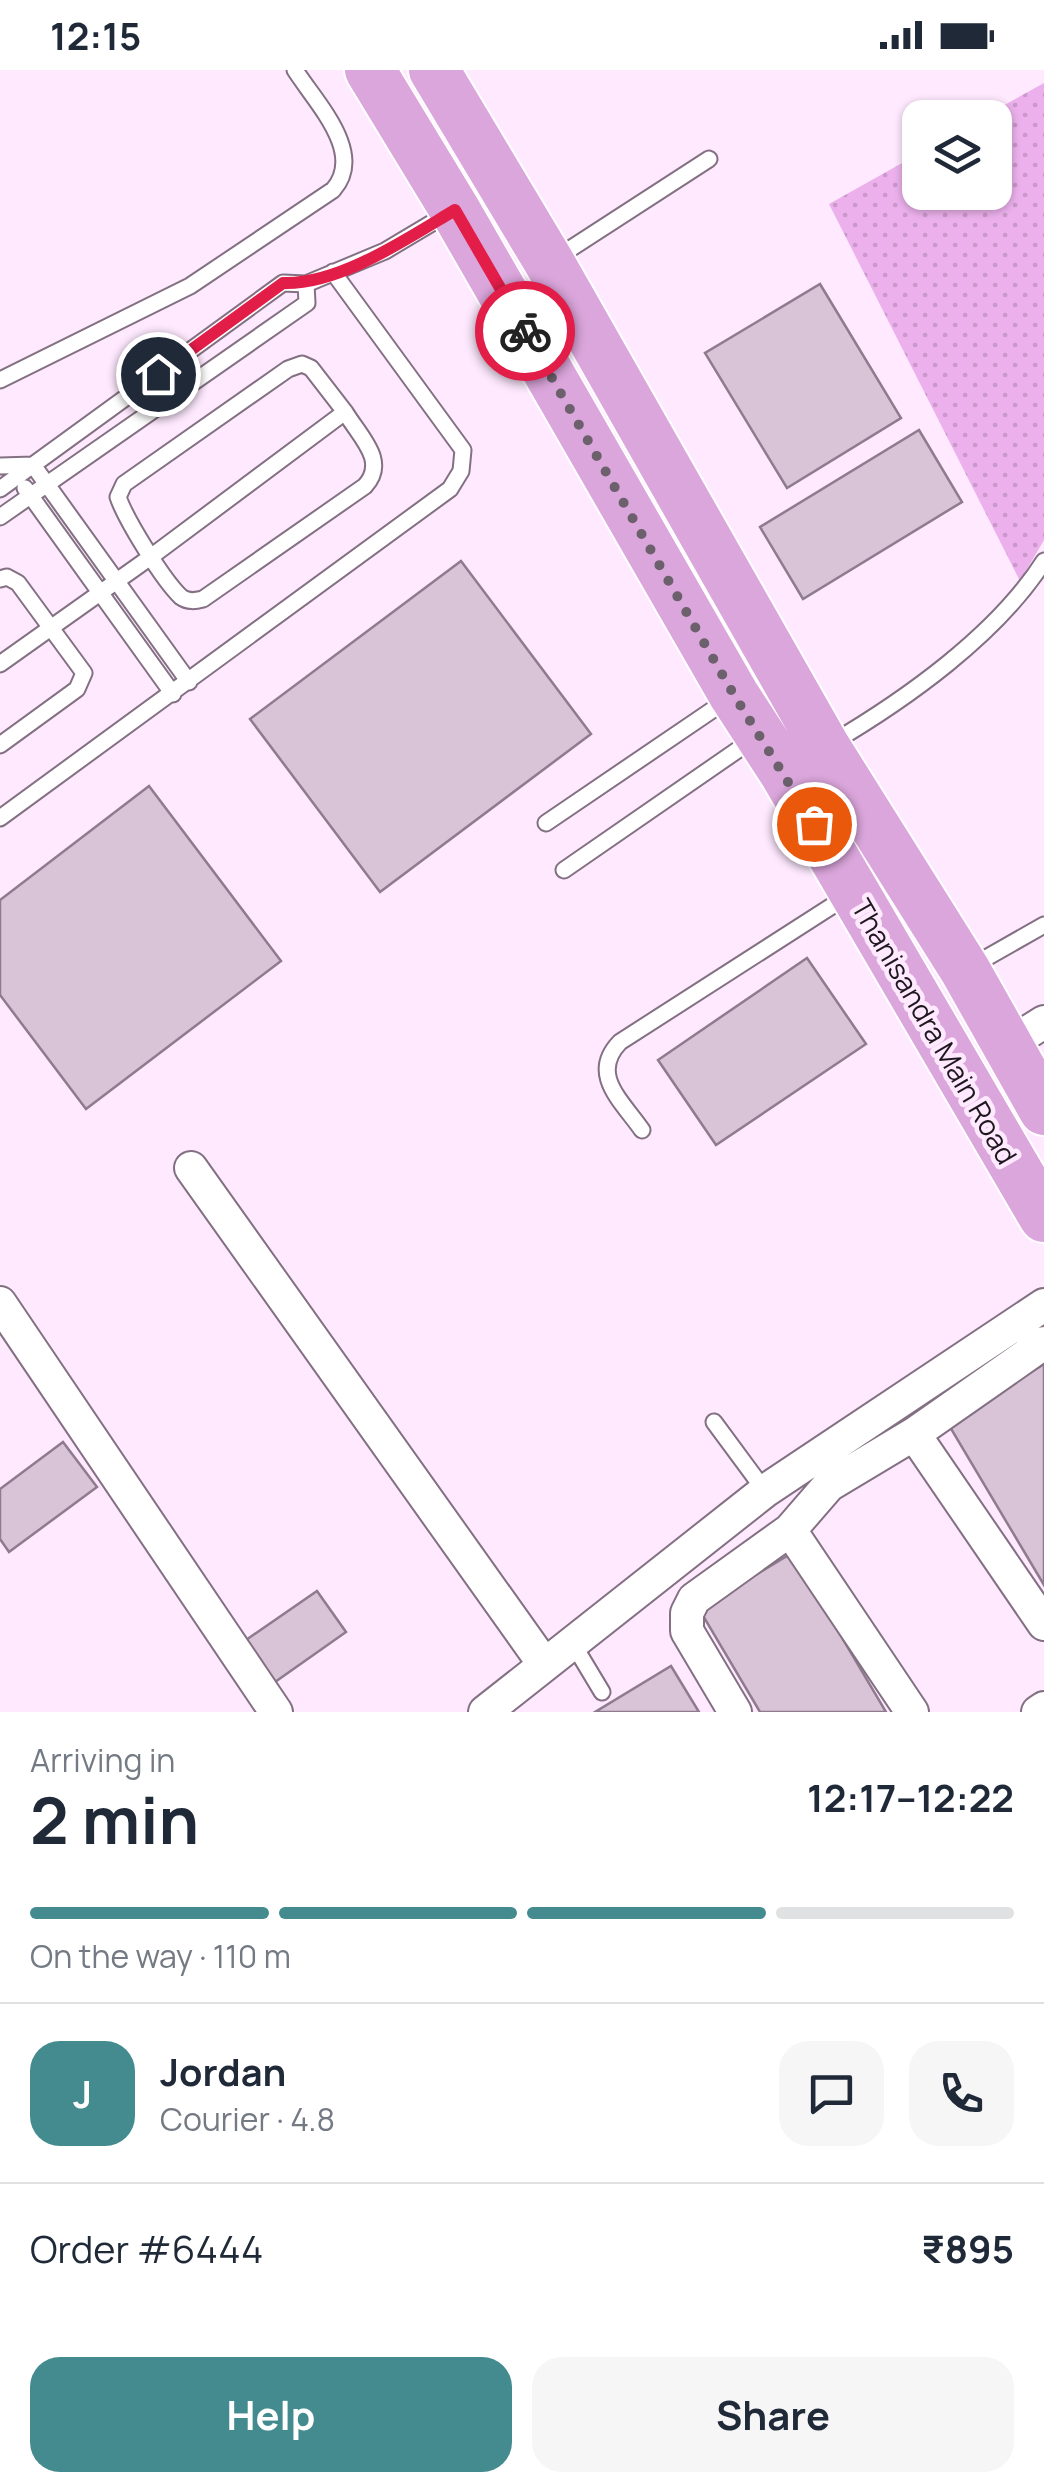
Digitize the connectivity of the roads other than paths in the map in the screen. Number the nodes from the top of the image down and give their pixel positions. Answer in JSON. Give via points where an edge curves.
{"nodes":[{"id":1,"x":295,"y":70,"type":"edge"},
{"id":2,"x":370,"y":70,"type":"edge"},
{"id":3,"x":434,"y":70,"type":"edge"},
{"id":4,"x":709,"y":159,"type":"dead end"},
{"id":5,"x":455,"y":210,"type":"junction"},
{"id":6,"x":549,"y":262,"type":"junction"},
{"id":7,"x":334,"y":272,"type":"junction"},
{"id":8,"x":306,"y":284,"type":"junction"},
{"id":9,"x":0,"y":380,"type":"edge"},
{"id":10,"x":345,"y":412,"type":"junction"},
{"id":11,"x":33,"y":464,"type":"junction"},
{"id":12,"x":0,"y":466,"type":"edge"},
{"id":13,"x":16,"y":477,"type":"junction"},
{"id":14,"x":47,"y":484,"type":"junction"},
{"id":15,"x":0,"y":489,"type":"edge"},
{"id":16,"x":30,"y":496,"type":"junction"},
{"id":17,"x":0,"y":517,"type":"edge"},
{"id":18,"x":152,"y":556,"type":"junction"},
{"id":19,"x":1044,"y":561,"type":"edge"},
{"id":20,"x":0,"y":579,"type":"edge"},
{"id":21,"x":117,"y":581,"type":"junction"},
{"id":22,"x":101,"y":592,"type":"junction"},
{"id":23,"x":51,"y":628,"type":"junction"},
{"id":24,"x":0,"y":664,"type":"edge"},
{"id":25,"x":188,"y":682,"type":"junction"},
{"id":26,"x":172,"y":694,"type":"junction"},
{"id":27,"x":0,"y":745,"type":"edge"},
{"id":28,"x":785,"y":745,"type":"junction"},
{"id":29,"x":0,"y":818,"type":"edge"},
{"id":30,"x":546,"y":823,"type":"dead end"},
{"id":31,"x":564,"y":870,"type":"dead end"},
{"id":32,"x":854,"y":892,"type":"junction"},
{"id":33,"x":1044,"y":924,"type":"edge"},
{"id":34,"x":964,"y":970,"type":"junction"},
{"id":35,"x":1025,"y":1034,"type":"edge"},
{"id":36,"x":1044,"y":1110,"type":"edge"},
{"id":37,"x":642,"y":1130,"type":"dead end"},
{"id":38,"x":191,"y":1168,"type":"dead end"},
{"id":39,"x":1044,"y":1217,"type":"edge"},
{"id":40,"x":0,"y":1303,"type":"edge"},
{"id":41,"x":1042,"y":1311,"type":"edge"},
{"id":42,"x":1044,"y":1344,"type":"edge"},
{"id":43,"x":714,"y":1422,"type":"dead end"},
{"id":44,"x":914,"y":1434,"type":"junction"},
{"id":45,"x":765,"y":1491,"type":"junction"},
{"id":46,"x":790,"y":1530,"type":"junction"},
{"id":47,"x":1044,"y":1624,"type":"edge"},
{"id":48,"x":572,"y":1642,"type":"junction"},
{"id":49,"x":544,"y":1664,"type":"junction"},
{"id":50,"x":602,"y":1692,"type":"dead end"},
{"id":51,"x":276,"y":1712,"type":"edge"},
{"id":52,"x":485,"y":1712,"type":"edge"},
{"id":53,"x":735,"y":1712,"type":"edge"},
{"id":54,"x":912,"y":1712,"type":"edge"}],
"edges":[{"from":1,"to":9,"type":"lane","via":[[344,147],[345,172],[333,190],[190,286]]},
{"from":2,"to":5,"type":"main road","name":"Thanisandra Main Road"},
{"from":3,"to":6,"type":"main road","name":"Thanisandra Main Road"},
{"from":4,"to":6,"type":"lane"},
{"from":5,"to":7,"type":"lane"},
{"from":5,"to":28,"type":"main road","name":"Thanisandra Main Road"},
{"from":6,"to":28,"type":"main road","name":"Thanisandra Main Road"},
{"from":7,"to":8,"type":"lane"},
{"from":7,"to":25,"type":"lane","via":[[463,450],[461,471],[450,489]]},
{"from":8,"to":11,"type":"lane","via":[[283,283]]},
{"from":8,"to":14,"type":"lane","via":[[307,303]]},
{"from":10,"to":18,"type":"lane"},
{"from":10,"to":18,"type":"lane","via":[[376,461],[376,475],[366,486],[204,599],[183,599]]},
{"from":10,"to":18,"type":"lane","via":[[302,364],[124,484],[122,508]]},
{"from":11,"to":12,"type":"lane"},
{"from":11,"to":13,"type":"lane"},
{"from":11,"to":14,"type":"lane"},
{"from":13,"to":15,"type":"lane"},
{"from":13,"to":16,"type":"lane"},
{"from":14,"to":16,"type":"lane"},
{"from":14,"to":21,"type":"lane"},
{"from":16,"to":17,"type":"lane"},
{"from":16,"to":22,"type":"lane"},
{"from":18,"to":21,"type":"lane"},
{"from":19,"to":28,"type":"lane","via":[[1026,590],[966,648],[857,728]]},
{"from":20,"to":23,"type":"lane","via":[[18,583]]},
{"from":21,"to":22,"type":"lane"},
{"from":21,"to":25,"type":"lane"},
{"from":22,"to":23,"type":"lane"},
{"from":22,"to":26,"type":"lane"},
{"from":23,"to":24,"type":"lane"},
{"from":23,"to":27,"type":"lane","via":[[84,673],[76,688]]},
{"from":25,"to":26,"type":"lane"},
{"from":26,"to":29,"type":"lane"},
{"from":28,"to":30,"type":"lane"},
{"from":28,"to":31,"type":"lane"},
{"from":28,"to":32,"type":"main road","name":"Thanisandra Main Road"},
{"from":28,"to":34,"type":"main road","name":"Thanisandra Main Road"},
{"from":32,"to":37,"type":"lane","via":[[608,1054],[612,1086]]},
{"from":32,"to":39,"type":"main road","name":"Thanisandra Main Road"},
{"from":33,"to":34,"type":"lane"},
{"from":34,"to":35,"type":"main road","name":"Thanisandra Main Road"},
{"from":35,"to":36,"type":"main road","name":"Thanisandra Main Road"},
{"from":38,"to":49,"type":"street"},
{"from":40,"to":51,"type":"street"},
{"from":41,"to":45,"type":"street"},
{"from":42,"to":44,"type":"street"},
{"from":43,"to":45,"type":"lane"},
{"from":44,"to":46,"type":"street","via":[[829,1485]]},
{"from":44,"to":47,"type":"street"},
{"from":45,"to":48,"type":"street"},
{"from":46,"to":53,"type":"street","via":[[694,1599],[686,1613],[686,1631]]},
{"from":46,"to":54,"type":"street"},
{"from":48,"to":49,"type":"street"},
{"from":48,"to":50,"type":"lane"},
{"from":49,"to":52,"type":"street"}]}
